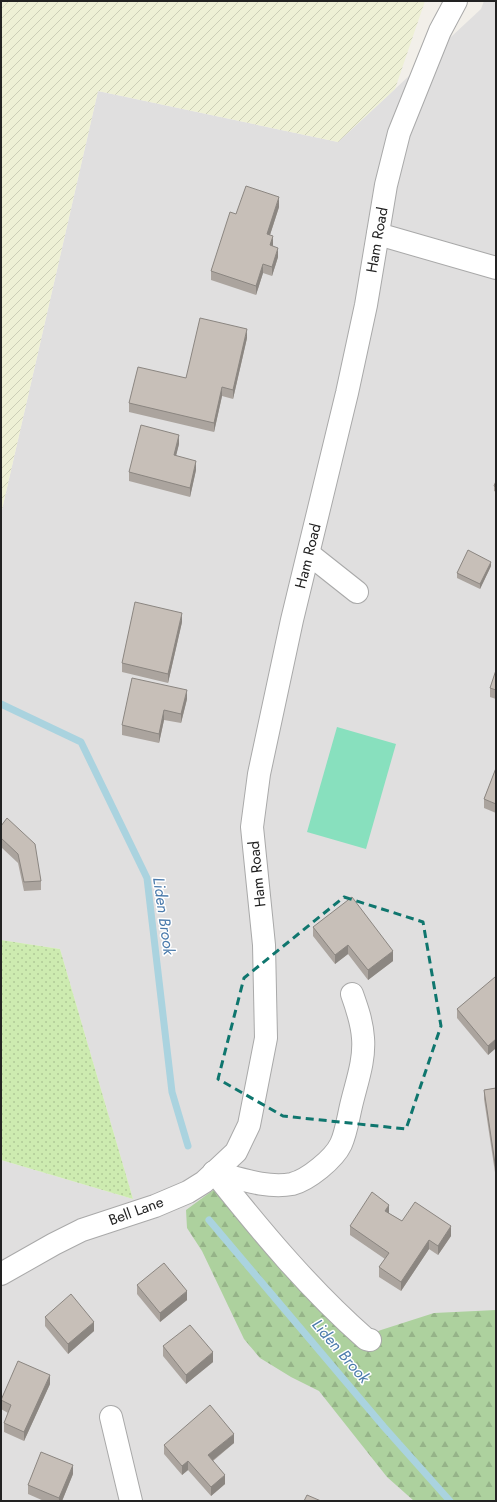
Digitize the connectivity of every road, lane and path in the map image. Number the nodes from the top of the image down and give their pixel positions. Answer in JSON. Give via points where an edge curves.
{"nodes":[{"id":1,"x":456,"y":1,"type":"edge"},
{"id":2,"x":378,"y":234,"type":"junction"},
{"id":3,"x":496,"y":268,"type":"edge"},
{"id":4,"x":308,"y":554,"type":"junction"},
{"id":5,"x":357,"y":592,"type":"dead end"},
{"id":6,"x":352,"y":994,"type":"dead end"},
{"id":7,"x":249,"y":1125,"type":"joint"},
{"id":8,"x":214,"y":1172,"type":"junction"},
{"id":9,"x":1,"y":1274,"type":"edge"},
{"id":10,"x":370,"y":1340,"type":"dead end"},
{"id":11,"x":111,"y":1417,"type":"dead end"},
{"id":12,"x":131,"y":1501,"type":"edge"}],
"edges":[{"from":1,"to":2,"type":"street","name":"Ham Road","via":[[399,133],[386,185]]},
{"from":2,"to":3,"type":"street"},
{"from":2,"to":4,"type":"street","name":"Ham Road","via":[[352,371]]},
{"from":4,"to":5,"type":"street"},
{"from":4,"to":7,"type":"street","name":"Ham Road","via":[[259,774],[252,827],[264,945],[266,1038]]},
{"from":6,"to":8,"type":"street","via":[[361,1018],[363,1056],[346,1129],[337,1150],[320,1167],[294,1184],[259,1183]]},
{"from":7,"to":8,"type":"street","name":"Bell Lane","via":[[236,1152]]},
{"from":8,"to":9,"type":"street","name":"Bell Lane","via":[[188,1192],[155,1206],[82,1230]]},
{"from":8,"to":10,"type":"street","via":[[255,1223],[337,1314],[366,1340]]},
{"from":11,"to":12,"type":"street"}]}
